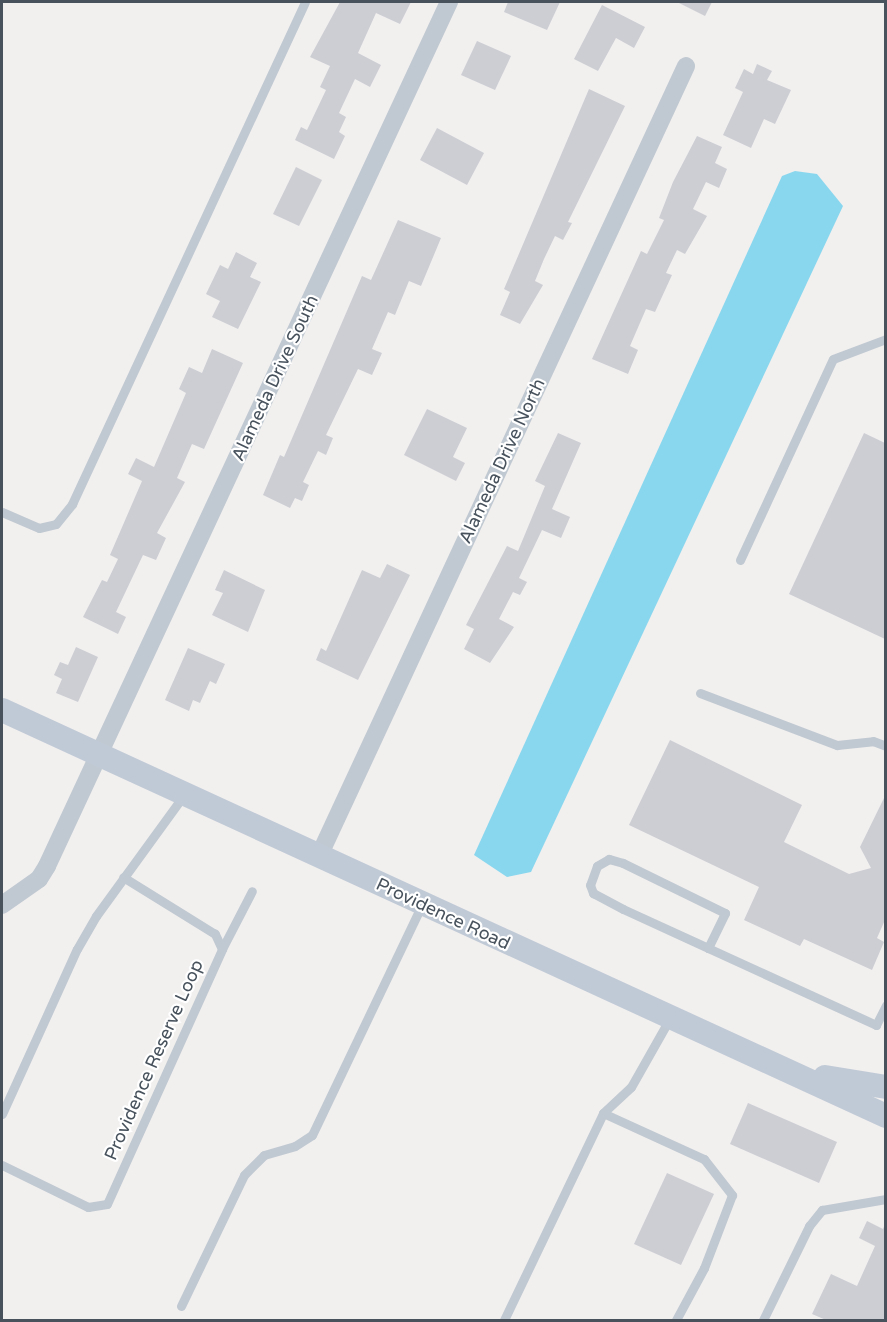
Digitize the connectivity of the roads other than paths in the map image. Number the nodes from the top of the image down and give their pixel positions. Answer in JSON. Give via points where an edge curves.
{"nodes":[{"id":1,"x":306,"y":2,"type":"edge"},
{"id":2,"x":449,"y":2,"type":"edge"},
{"id":3,"x":686,"y":66,"type":"dead end"},
{"id":4,"x":885,"y":339,"type":"edge"},
{"id":5,"x":2,"y":512,"type":"edge"},
{"id":6,"x":740,"y":560,"type":"dead end"},
{"id":7,"x":700,"y":693,"type":"dead end"},
{"id":8,"x":2,"y":710,"type":"edge"},
{"id":9,"x":885,"y":746,"type":"edge"},
{"id":10,"x":98,"y":754,"type":"junction"},
{"id":11,"x":184,"y":795,"type":"junction"},
{"id":12,"x":319,"y":856,"type":"junction"},
{"id":13,"x":123,"y":877,"type":"junction"},
{"id":14,"x":252,"y":891,"type":"dead end"},
{"id":15,"x":422,"y":904,"type":"junction"},
{"id":16,"x":2,"y":905,"type":"edge"},
{"id":17,"x":708,"y":948,"type":"junction"},
{"id":18,"x":222,"y":949,"type":"junction"},
{"id":19,"x":885,"y":1005,"type":"edge"},
{"id":20,"x":670,"y":1018,"type":"junction"},
{"id":21,"x":746,"y":1050,"type":"junction"},
{"id":22,"x":885,"y":1087,"type":"edge"},
{"id":23,"x":603,"y":1113,"type":"junction"},
{"id":24,"x":2,"y":1114,"type":"edge"},
{"id":25,"x":885,"y":1116,"type":"edge"},
{"id":26,"x":2,"y":1165,"type":"edge"},
{"id":27,"x":885,"y":1198,"type":"edge"},
{"id":28,"x":181,"y":1306,"type":"dead end"},
{"id":29,"x":504,"y":1320,"type":"edge"},
{"id":30,"x":676,"y":1320,"type":"edge"},
{"id":31,"x":763,"y":1320,"type":"edge"}],
"edges":[{"from":1,"to":5,"type":"lane","via":[[72,504],[56,524],[39,528]]},
{"from":2,"to":10,"type":"street","name":"Alameda Drive South","via":[[135,683]]},
{"from":3,"to":12,"type":"street","name":"Alameda Drive North"},
{"from":4,"to":6,"type":"lane","via":[[833,358]]},
{"from":7,"to":9,"type":"lane","via":[[837,745],[873,741]]},
{"from":8,"to":10,"type":"street","name":"Providence Road"},
{"from":10,"to":11,"type":"street","name":"Providence Road"},
{"from":10,"to":16,"type":"street","name":"Alameda Drive South","via":[[39,879]]},
{"from":11,"to":12,"type":"street","name":"Providence Road"},
{"from":11,"to":13,"type":"lane"},
{"from":12,"to":15,"type":"street","name":"Providence Road"},
{"from":13,"to":18,"type":"lane","name":"Providence Reserve Loop","via":[[215,934]]},
{"from":13,"to":24,"type":"lane","via":[[77,950]]},
{"from":14,"to":18,"type":"lane"},
{"from":15,"to":20,"type":"street","name":"Providence Road"},
{"from":15,"to":28,"type":"lane","via":[[312,1135],[294,1146],[264,1155],[244,1175]]},
{"from":17,"to":17,"type":"lane","via":[[593,893],[590,885],[597,866],[609,859],[623,863],[725,913]]},
{"from":17,"to":19,"type":"lane","via":[[876,1025]]},
{"from":18,"to":26,"type":"lane","name":"Providence Reserve Loop","via":[[107,1204],[87,1207]]},
{"from":20,"to":21,"type":"street","name":"Providence Road"},
{"from":20,"to":23,"type":"lane","via":[[631,1087]]},
{"from":21,"to":22,"type":"street","via":[[831,1079]]},
{"from":21,"to":25,"type":"street","name":"Providence Road"},
{"from":23,"to":29,"type":"lane"},
{"from":23,"to":30,"type":"lane","via":[[704,1159],[732,1195],[704,1269]]},
{"from":27,"to":31,"type":"lane","via":[[822,1210],[809,1226]]}]}
